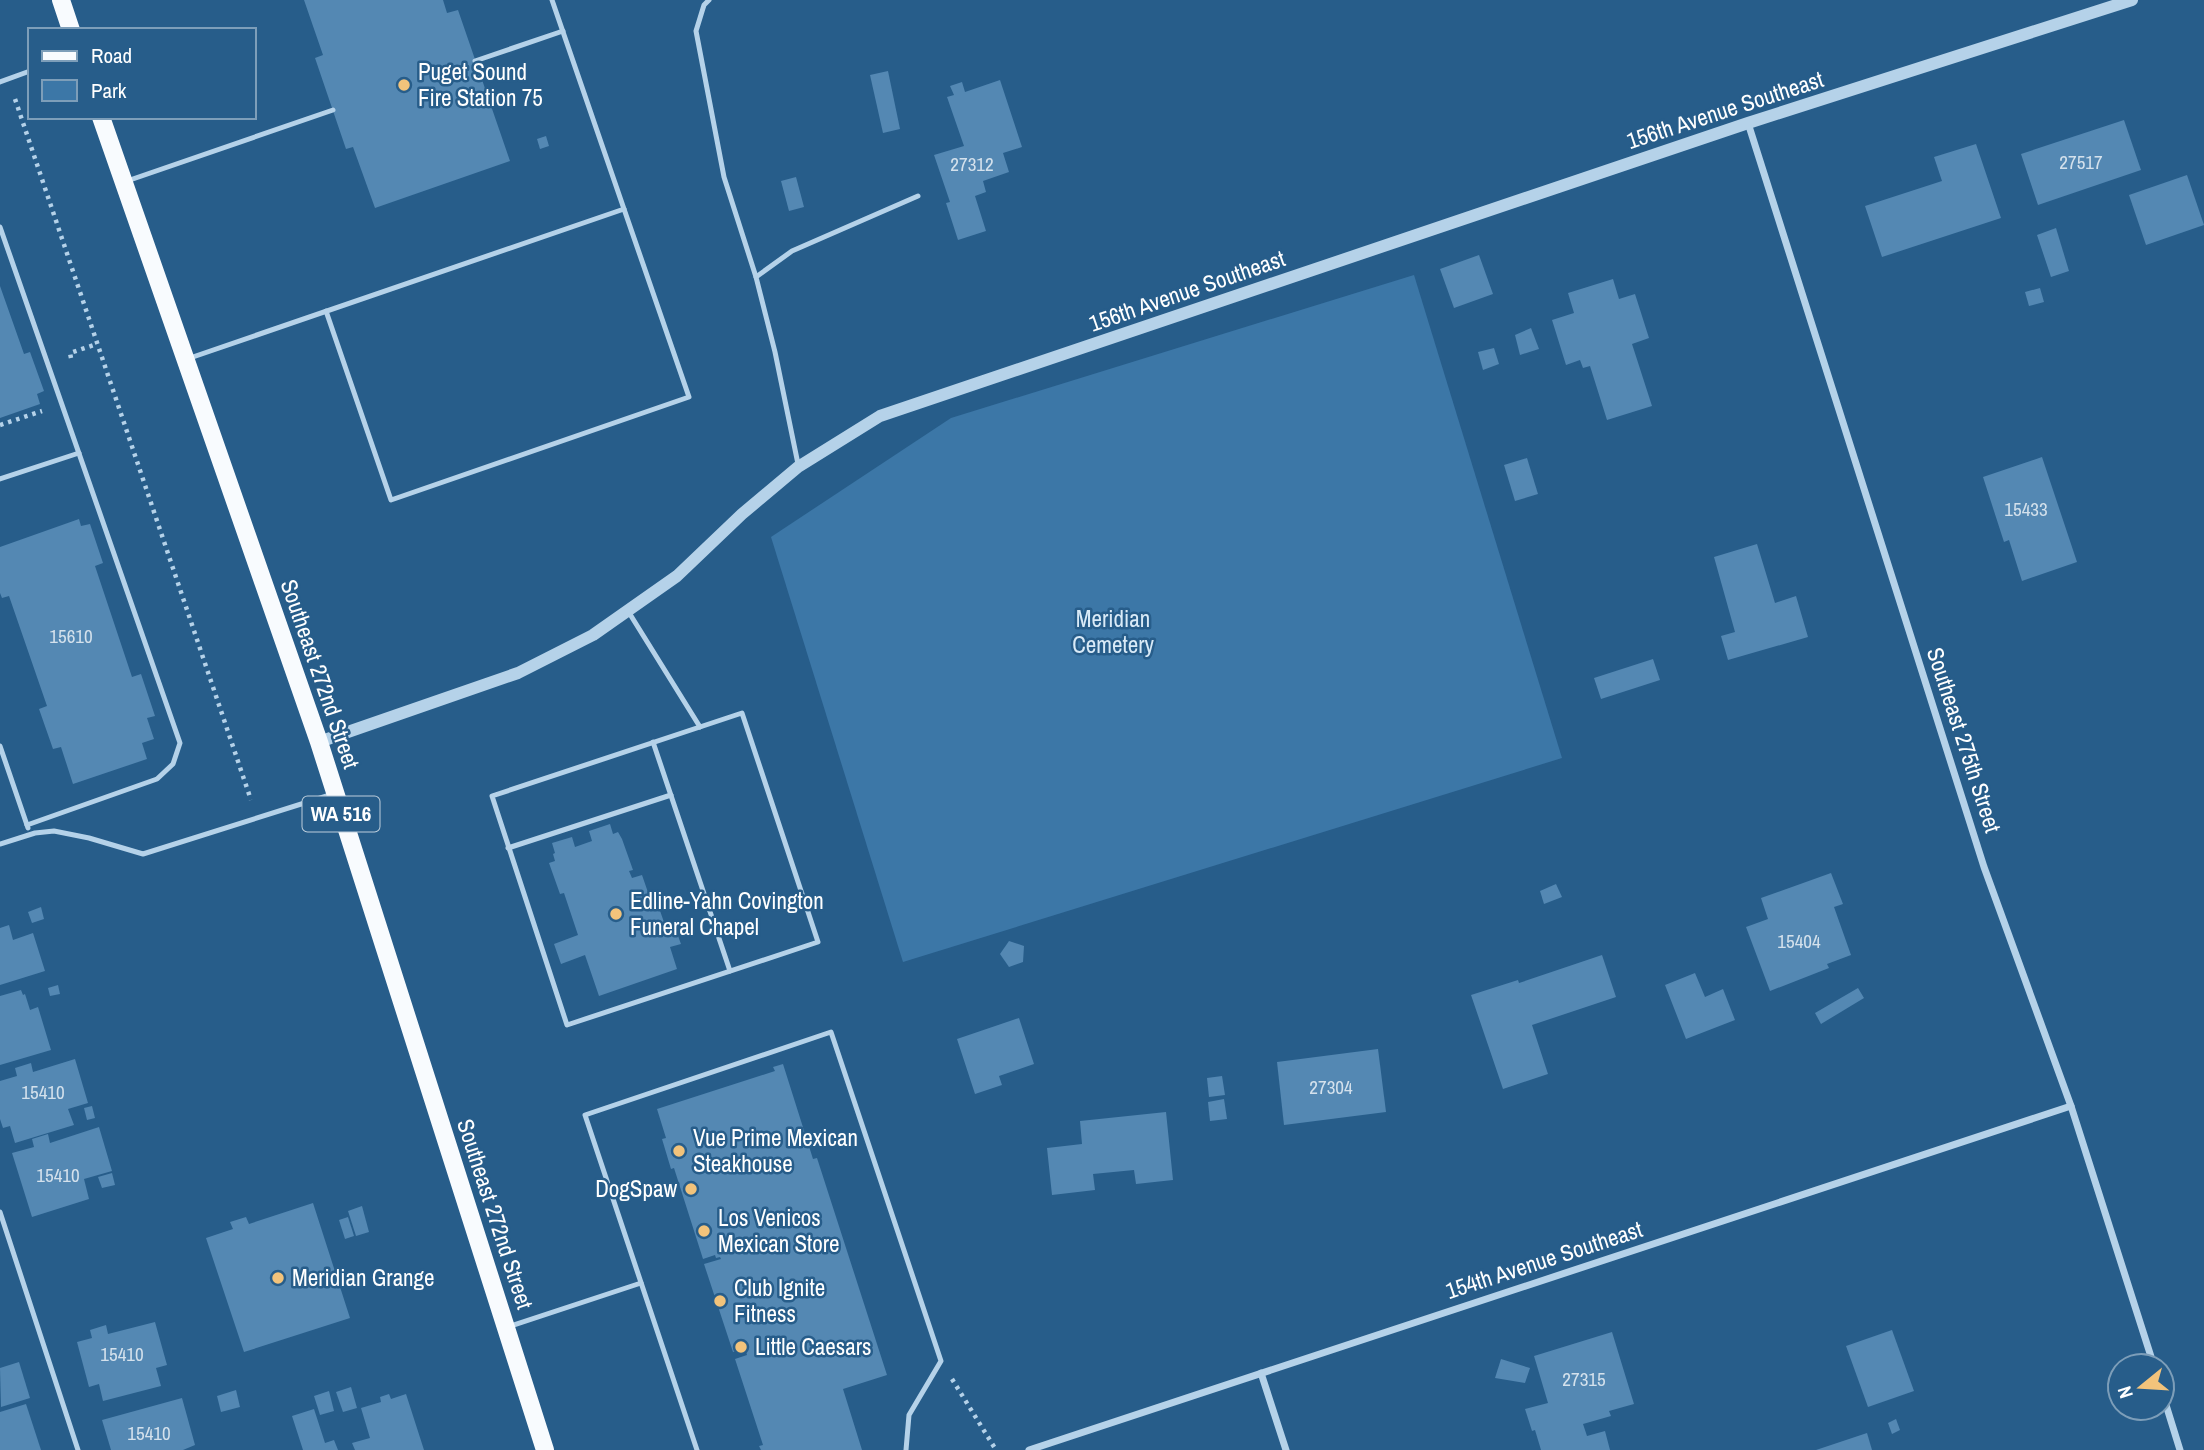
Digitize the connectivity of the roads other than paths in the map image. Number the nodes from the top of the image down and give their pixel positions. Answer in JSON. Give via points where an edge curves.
{"nodes":[{"id":1,"x":61,"y":0,"type":"edge"},
{"id":2,"x":552,"y":0,"type":"edge"},
{"id":3,"x":709,"y":0,"type":"edge"},
{"id":4,"x":2132,"y":0,"type":"edge"},
{"id":5,"x":70,"y":28,"type":"edge"},
{"id":6,"x":563,"y":31,"type":"junction"},
{"id":7,"x":475,"y":61,"type":"dead end"},
{"id":8,"x":28,"y":72,"type":"edge"},
{"id":9,"x":0,"y":82,"type":"edge"},
{"id":10,"x":333,"y":110,"type":"dead end"},
{"id":11,"x":102,"y":119,"type":"edge"},
{"id":12,"x":1748,"y":123,"type":"junction"},
{"id":13,"x":123,"y":182,"type":"junction"},
{"id":14,"x":918,"y":195,"type":"dead end"},
{"id":15,"x":624,"y":209,"type":"junction"},
{"id":16,"x":0,"y":227,"type":"edge"},
{"id":17,"x":756,"y":277,"type":"junction"},
{"id":18,"x":326,"y":311,"type":"junction"},
{"id":19,"x":184,"y":360,"type":"junction"},
{"id":20,"x":79,"y":453,"type":"junction"},
{"id":21,"x":798,"y":467,"type":"junction"},
{"id":22,"x":0,"y":479,"type":"edge"},
{"id":23,"x":628,"y":611,"type":"junction"},
{"id":24,"x":700,"y":727,"type":"junction"},
{"id":25,"x":319,"y":742,"type":"junction"},
{"id":26,"x":653,"y":742,"type":"junction"},
{"id":27,"x":0,"y":746,"type":"edge"},
{"id":28,"x":334,"y":793,"type":"junction"},
{"id":29,"x":671,"y":795,"type":"junction"},
{"id":30,"x":27,"y":825,"type":"junction"},
{"id":31,"x":30,"y":834,"type":"junction"},
{"id":32,"x":0,"y":844,"type":"edge"},
{"id":33,"x":508,"y":848,"type":"junction"},
{"id":34,"x":730,"y":971,"type":"junction"},
{"id":35,"x":2071,"y":1106,"type":"junction"},
{"id":36,"x":0,"y":1212,"type":"edge"},
{"id":37,"x":641,"y":1283,"type":"junction"},
{"id":38,"x":506,"y":1328,"type":"junction"},
{"id":39,"x":2150,"y":1352,"type":"edge"},
{"id":40,"x":1261,"y":1373,"type":"junction"},
{"id":41,"x":2171,"y":1422,"type":"edge"},
{"id":42,"x":78,"y":1450,"type":"edge"},
{"id":43,"x":545,"y":1450,"type":"edge"},
{"id":44,"x":697,"y":1450,"type":"edge"},
{"id":45,"x":906,"y":1450,"type":"edge"},
{"id":46,"x":1029,"y":1450,"type":"edge"},
{"id":47,"x":1286,"y":1450,"type":"edge"},
{"id":48,"x":2180,"y":1450,"type":"edge"}],
"edges":[{"from":1,"to":5,"type":"main road"},
{"from":2,"to":6,"type":"lane"},
{"from":3,"to":17,"type":"lane","via":[[695,31],[724,177]]},
{"from":4,"to":12,"type":"street","name":"156th Avenue Southeast"},
{"from":6,"to":7,"type":"lane"},
{"from":6,"to":15,"type":"lane"},
{"from":8,"to":9,"type":"lane"},
{"from":10,"to":13,"type":"lane"},
{"from":11,"to":13,"type":"main road","name":"Southeast 272nd Street","number":"WA 516"},
{"from":12,"to":21,"type":"street","name":"156th Avenue Southeast","via":[[880,416]]},
{"from":12,"to":35,"type":"street","name":"Southeast 275th Street","via":[[1984,867]]},
{"from":13,"to":19,"type":"main road","name":"Southeast 272nd Street","number":"WA 516"},
{"from":14,"to":17,"type":"lane","via":[[792,251]]},
{"from":15,"to":18,"type":"lane"},
{"from":15,"to":18,"type":"lane","via":[[688,397],[521,455],[391,499]]},
{"from":16,"to":20,"type":"lane"},
{"from":17,"to":21,"type":"lane"},
{"from":18,"to":19,"type":"lane"},
{"from":19,"to":25,"type":"main road","name":"Southeast 272nd Street","number":"WA 516"},
{"from":20,"to":22,"type":"lane"},
{"from":20,"to":30,"type":"lane","via":[[180,743],[173,764],[157,779]]},
{"from":21,"to":23,"type":"street","name":"156th Avenue Southeast","via":[[677,576]]},
{"from":23,"to":24,"type":"lane"},
{"from":23,"to":25,"type":"street","name":"156th Avenue Southeast","via":[[593,635],[518,673]]},
{"from":24,"to":26,"type":"lane"},
{"from":24,"to":34,"type":"lane","via":[[742,713],[818,942]]},
{"from":25,"to":28,"type":"main road","name":"Southeast 272nd Street","number":"WA 516"},
{"from":26,"to":29,"type":"lane"},
{"from":26,"to":33,"type":"lane","via":[[492,796]]},
{"from":27,"to":30,"type":"lane"},
{"from":28,"to":31,"type":"lane","via":[[143,854],[54,831]]},
{"from":28,"to":38,"type":"main road","name":"Southeast 272nd Street","number":"WA 516"},
{"from":29,"to":33,"type":"lane"},
{"from":29,"to":34,"type":"lane"},
{"from":30,"to":31,"type":"lane"},
{"from":31,"to":32,"type":"lane"},
{"from":33,"to":34,"type":"lane","via":[[567,1025]]},
{"from":35,"to":39,"type":"street","name":"Southeast 275th Street"},
{"from":35,"to":40,"type":"street","name":"154th Avenue Southeast"},
{"from":36,"to":42,"type":"lane"},
{"from":37,"to":38,"type":"lane"},
{"from":37,"to":44,"type":"lane"},
{"from":37,"to":45,"type":"lane","via":[[585,1115],[831,1032],[941,1361],[909,1415]]},
{"from":38,"to":43,"type":"main road","name":"Southeast 272nd Street","number":"WA 516"},
{"from":40,"to":46,"type":"street","name":"154th Avenue Southeast"},
{"from":40,"to":47,"type":"street"},
{"from":41,"to":48,"type":"street"}]}
